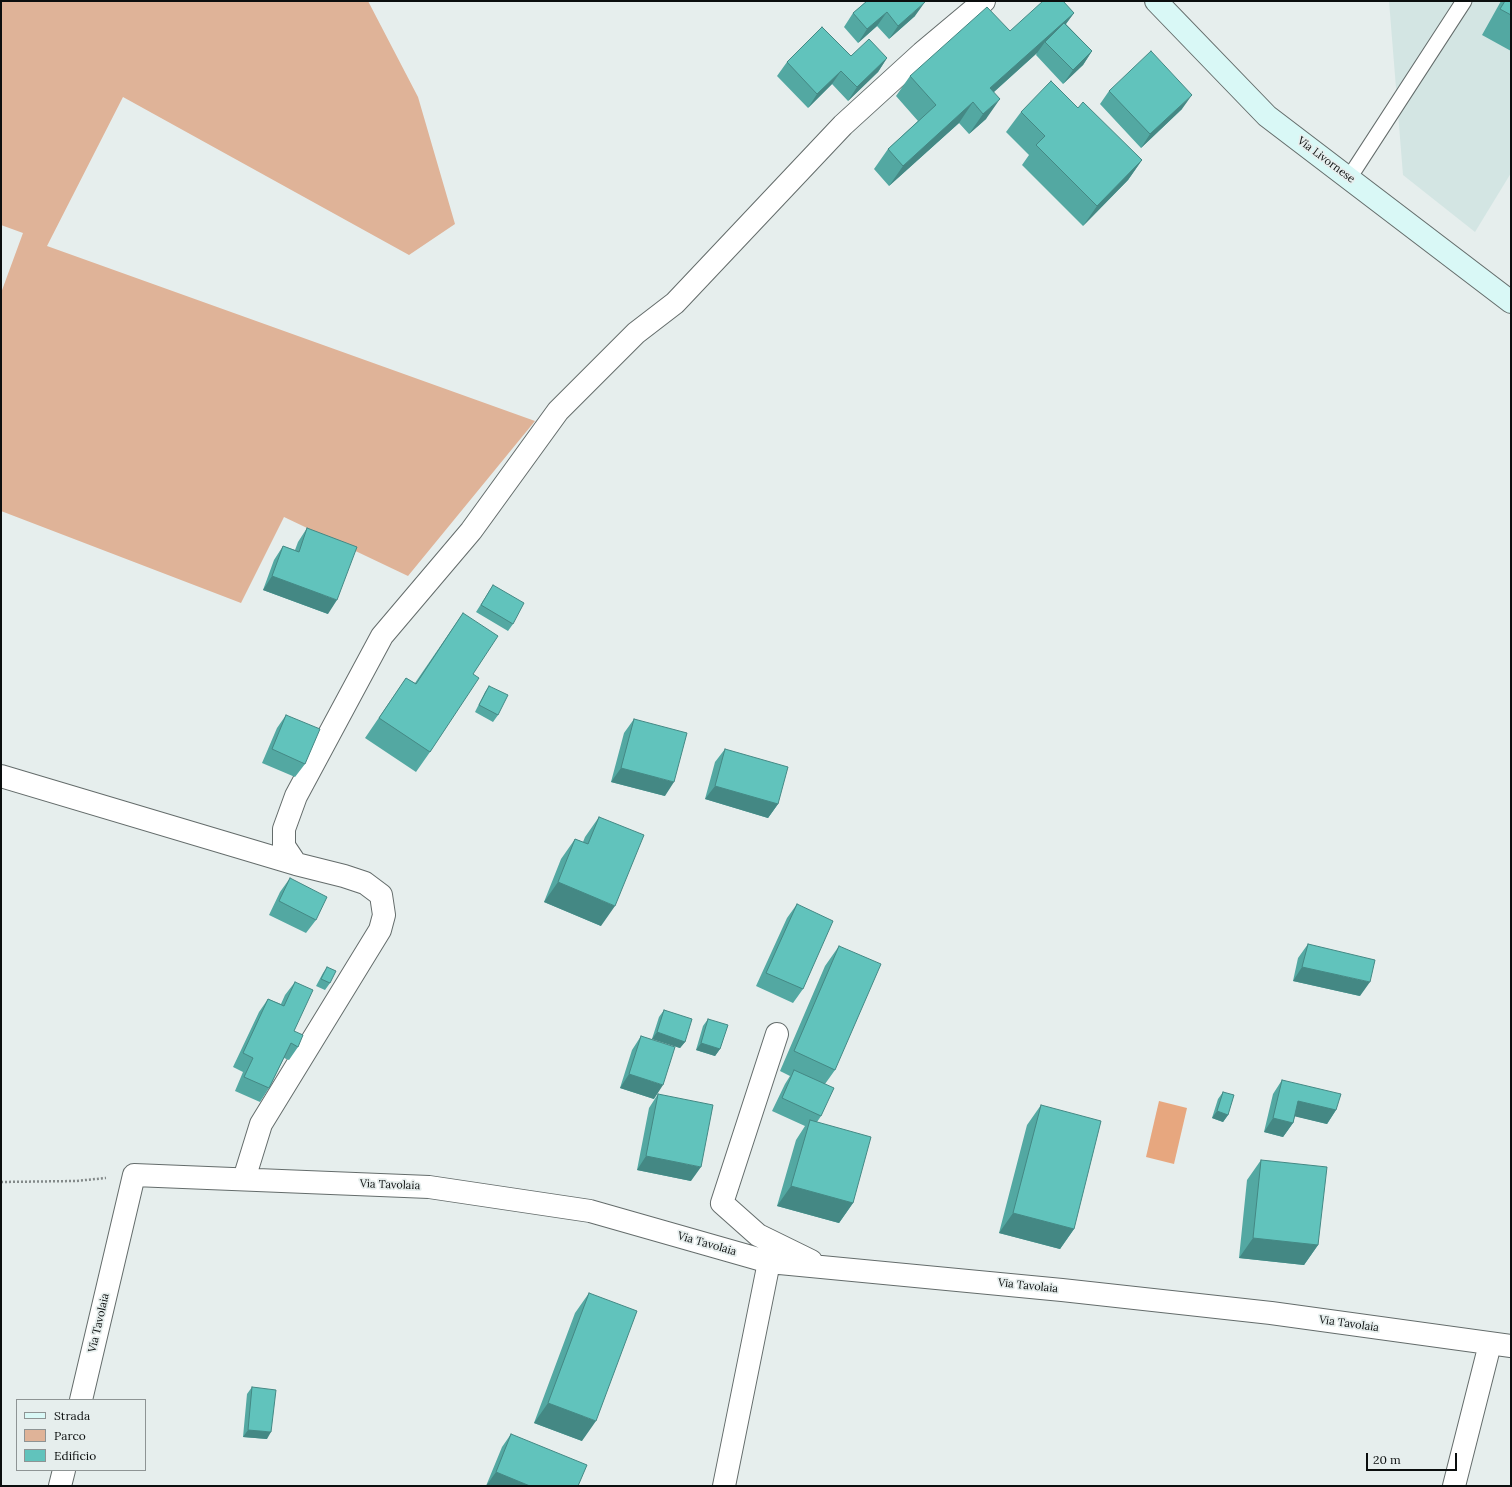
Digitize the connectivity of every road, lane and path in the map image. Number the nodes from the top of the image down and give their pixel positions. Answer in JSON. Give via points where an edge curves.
{"nodes":[{"id":1,"x":984,"y":1,"type":"edge"},
{"id":2,"x":1156,"y":1,"type":"edge"},
{"id":3,"x":1464,"y":1,"type":"edge"},
{"id":4,"x":1349,"y":178,"type":"junction"},
{"id":5,"x":1511,"y":302,"type":"edge"},
{"id":6,"x":1,"y":776,"type":"edge"},
{"id":7,"x":296,"y":864,"type":"junction"},
{"id":8,"x":777,"y":1034,"type":"dead end"},
{"id":9,"x":134,"y":1175,"type":"junction"},
{"id":10,"x":244,"y":1179,"type":"junction"},
{"id":11,"x":1,"y":1182,"type":"edge"},
{"id":12,"x":769,"y":1262,"type":"junction"},
{"id":13,"x":823,"y":1267,"type":"junction"},
{"id":14,"x":1500,"y":1345,"type":"edge"},
{"id":15,"x":81,"y":1399,"type":"edge"},
{"id":16,"x":64,"y":1471,"type":"edge"},
{"id":17,"x":60,"y":1486,"type":"edge"},
{"id":18,"x":724,"y":1486,"type":"edge"},
{"id":19,"x":1454,"y":1486,"type":"edge"}],
"edges":[{"from":1,"to":7,"type":"street","via":[[843,125],[675,303],[636,333],[558,411],[471,530],[382,636],[296,796],[284,829],[284,846]]},
{"from":2,"to":4,"type":"main road","name":"Via Livornese","via":[[1267,116]]},
{"from":3,"to":4,"type":"lane"},
{"from":4,"to":5,"type":"main road","name":"Via Livornese"},
{"from":6,"to":7,"type":"street"},
{"from":7,"to":10,"type":"street","via":[[365,883],[381,895],[384,915],[380,930],[261,1124]]},
{"from":8,"to":13,"type":"street","via":[[722,1203],[758,1235]]},
{"from":9,"to":10,"type":"street","name":"Via Tavolaia"},
{"from":9,"to":11,"type":"path","via":[[76,1181]]},
{"from":9,"to":15,"type":"street","name":"Via Tavolaia"},
{"from":10,"to":12,"type":"street","name":"Via Tavolaia","via":[[430,1187],[590,1211]]},
{"from":12,"to":13,"type":"street","name":"Via Tavolaia"},
{"from":12,"to":18,"type":"street"},
{"from":13,"to":14,"type":"street","name":"Via Tavolaia","via":[[1263,1312]]},
{"from":14,"to":19,"type":"street"},
{"from":16,"to":17,"type":"street"}]}
